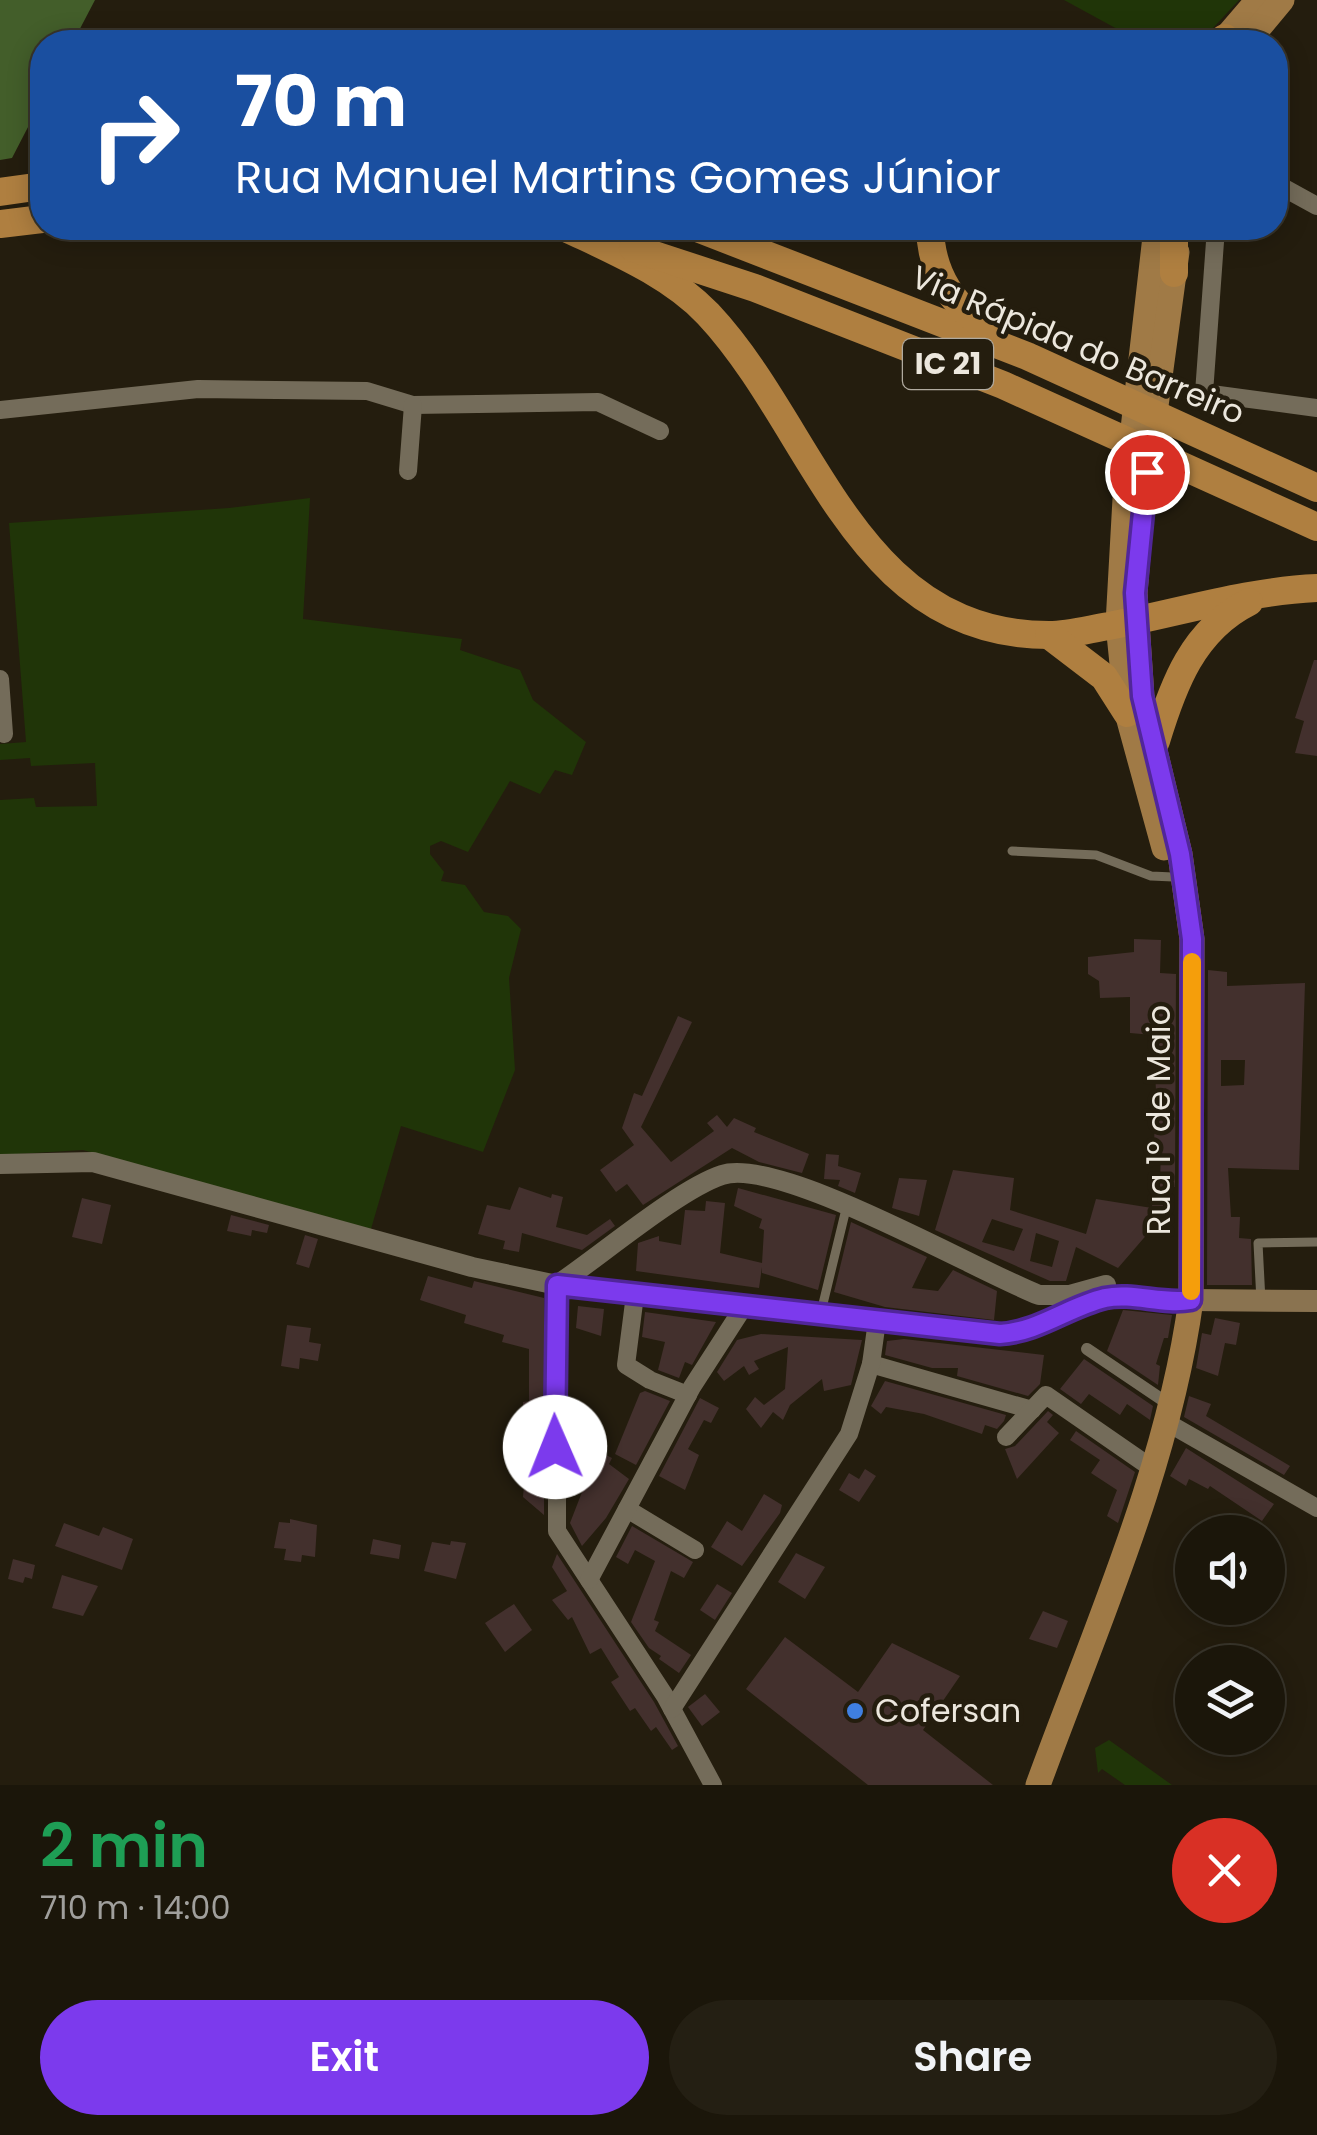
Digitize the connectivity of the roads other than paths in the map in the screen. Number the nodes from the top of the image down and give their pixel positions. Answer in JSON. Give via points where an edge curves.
{"nodes":[{"id":1,"x":1258,"y":0,"type":"edge"},
{"id":2,"x":1282,"y":0,"type":"edge"},
{"id":3,"x":1237,"y":30,"type":"edge"},
{"id":4,"x":1243,"y":30,"type":"edge"},
{"id":5,"x":30,"y":188,"type":"edge"},
{"id":6,"x":1288,"y":190,"type":"edge"},
{"id":7,"x":0,"y":192,"type":"edge"},
{"id":8,"x":1317,"y":206,"type":"edge"},
{"id":9,"x":30,"y":220,"type":"edge"},
{"id":10,"x":0,"y":224,"type":"edge"},
{"id":11,"x":592,"y":240,"type":"edge"},
{"id":12,"x":605,"y":240,"type":"edge"},
{"id":13,"x":728,"y":240,"type":"edge"},
{"id":14,"x":931,"y":240,"type":"edge"},
{"id":15,"x":1163,"y":240,"type":"edge"},
{"id":16,"x":1166,"y":240,"type":"edge"},
{"id":17,"x":1215,"y":240,"type":"edge"},
{"id":18,"x":1174,"y":273,"type":"joint"},
{"id":19,"x":1028,"y":356,"type":"junction"},
{"id":20,"x":1153,"y":361,"type":"junction"},
{"id":21,"x":413,"y":405,"type":"junction"},
{"id":22,"x":1317,"y":408,"type":"edge"},
{"id":23,"x":0,"y":410,"type":"edge"},
{"id":24,"x":660,"y":432,"type":"dead end"},
{"id":25,"x":408,"y":471,"type":"dead end"},
{"id":26,"x":1317,"y":488,"type":"edge"},
{"id":27,"x":1317,"y":527,"type":"edge"},
{"id":28,"x":1317,"y":588,"type":"edge"},
{"id":29,"x":1270,"y":591,"type":"junction"},
{"id":30,"x":1127,"y":623,"type":"junction"},
{"id":31,"x":1049,"y":635,"type":"junction"},
{"id":32,"x":0,"y":679,"type":"edge"},
{"id":33,"x":1124,"y":680,"type":"junction"},
{"id":34,"x":1127,"y":713,"type":"junction"},
{"id":35,"x":4,"y":734,"type":"dead end"},
{"id":36,"x":1156,"y":741,"type":"junction"},
{"id":37,"x":1168,"y":799,"type":"junction"},
{"id":38,"x":1012,"y":851,"type":"dead end"},
{"id":39,"x":1173,"y":877,"type":"junction"},
{"id":40,"x":1192,"y":939,"type":"junction"},
{"id":41,"x":0,"y":1164,"type":"edge"},
{"id":42,"x":847,"y":1205,"type":"junction"},
{"id":43,"x":1317,"y":1242,"type":"edge"},
{"id":44,"x":557,"y":1285,"type":"junction"},
{"id":45,"x":635,"y":1294,"type":"junction"},
{"id":46,"x":1039,"y":1296,"type":"junction"},
{"id":47,"x":1191,"y":1300,"type":"junction"},
{"id":48,"x":1317,"y":1301,"type":"edge"},
{"id":49,"x":1261,"y":1302,"type":"junction"},
{"id":50,"x":743,"y":1308,"type":"junction"},
{"id":51,"x":820,"y":1314,"type":"junction"},
{"id":52,"x":877,"y":1320,"type":"junction"},
{"id":53,"x":1039,"y":1326,"type":"junction"},
{"id":54,"x":1087,"y":1349,"type":"dead end"},
{"id":55,"x":871,"y":1364,"type":"junction"},
{"id":56,"x":688,"y":1395,"type":"junction"},
{"id":57,"x":1032,"y":1410,"type":"junction"},
{"id":58,"x":1170,"y":1415,"type":"junction"},
{"id":59,"x":1006,"y":1436,"type":"dead end"},
{"id":60,"x":1153,"y":1469,"type":"junction"},
{"id":61,"x":1317,"y":1508,"type":"edge"},
{"id":62,"x":627,"y":1509,"type":"junction"},
{"id":63,"x":695,"y":1550,"type":"dead end"},
{"id":64,"x":589,"y":1580,"type":"junction"},
{"id":65,"x":672,"y":1709,"type":"junction"},
{"id":66,"x":713,"y":1785,"type":"edge"},
{"id":67,"x":1038,"y":1785,"type":"edge"}],
"edges":[{"from":1,"to":3,"type":"main road"},
{"from":2,"to":4,"type":"main road"},
{"from":5,"to":7,"type":"highway"},
{"from":6,"to":8,"type":"street"},
{"from":9,"to":10,"type":"highway"},
{"from":11,"to":31,"type":"highway","via":[[644,266],[706,312],[755,374],[867,548],[921,598],[994,628]]},
{"from":12,"to":27,"type":"highway","name":"Via Rápida do Barreiro","number":"IC 21","via":[[755,288],[1002,386]]},
{"from":13,"to":19,"type":"highway","name":"Via Rápida do Barreiro","number":"IC 21"},
{"from":14,"to":19,"type":"highway","via":[[934,266],[952,298]]},
{"from":15,"to":20,"type":"main road"},
{"from":16,"to":18,"type":"highway"},
{"from":17,"to":22,"type":"street","via":[[1204,392]]},
{"from":18,"to":20,"type":"main road"},
{"from":19,"to":26,"type":"highway","name":"Via Rápida do Barreiro","number":"IC 21"},
{"from":20,"to":30,"type":"main road","via":[[1133,504]]},
{"from":21,"to":23,"type":"street","via":[[367,391],[198,389]]},
{"from":21,"to":24,"type":"street","via":[[598,402]]},
{"from":21,"to":25,"type":"street"},
{"from":28,"to":29,"type":"highway"},
{"from":29,"to":30,"type":"highway"},
{"from":29,"to":36,"type":"highway","via":[[1222,620],[1182,666]]},
{"from":30,"to":31,"type":"highway"},
{"from":30,"to":33,"type":"main road"},
{"from":30,"to":36,"type":"main road"},
{"from":31,"to":34,"type":"highway","via":[[1104,678]]},
{"from":32,"to":35,"type":"street"},
{"from":33,"to":34,"type":"main road"},
{"from":33,"to":37,"type":"street","via":[[1157,789]]},
{"from":34,"to":39,"type":"main road"},
{"from":36,"to":37,"type":"main road"},
{"from":37,"to":40,"type":"main road"},
{"from":38,"to":39,"type":"lane","via":[[1096,855],[1150,876]]},
{"from":39,"to":40,"type":"main road"},
{"from":40,"to":47,"type":"main road","name":"Rua 1º de Maio"},
{"from":41,"to":44,"type":"street","via":[[93,1162]]},
{"from":42,"to":44,"type":"street","via":[[759,1176],[724,1174]]},
{"from":42,"to":46,"type":"street"},
{"from":42,"to":51,"type":"lane"},
{"from":43,"to":49,"type":"lane","via":[[1258,1243]]},
{"from":44,"to":45,"type":"street"},
{"from":44,"to":64,"type":"street","via":[[557,1531]]},
{"from":45,"to":50,"type":"street"},
{"from":45,"to":56,"type":"street","via":[[626,1364]]},
{"from":46,"to":47,"type":"street","via":[[1122,1284]]},
{"from":46,"to":53,"type":"street","via":[[1046,1308]]},
{"from":47,"to":49,"type":"main road"},
{"from":47,"to":53,"type":"street","via":[[1107,1298]]},
{"from":47,"to":58,"type":"main road","name":"Rua 1º de Maio"},
{"from":48,"to":49,"type":"main road"},
{"from":50,"to":51,"type":"street"},
{"from":50,"to":56,"type":"street"},
{"from":51,"to":52,"type":"street"},
{"from":52,"to":53,"type":"street","via":[[990,1334]]},
{"from":52,"to":55,"type":"street"},
{"from":54,"to":58,"type":"street"},
{"from":55,"to":57,"type":"street"},
{"from":55,"to":65,"type":"street","via":[[848,1434]]},
{"from":56,"to":62,"type":"street"},
{"from":57,"to":59,"type":"street"},
{"from":57,"to":60,"type":"street","via":[[1046,1395]]},
{"from":58,"to":60,"type":"main road","name":"Rua 1º de Maio"},
{"from":58,"to":61,"type":"street"},
{"from":60,"to":67,"type":"main road","name":"Rua 1º de Maio"},
{"from":62,"to":63,"type":"street"},
{"from":62,"to":64,"type":"street"},
{"from":64,"to":65,"type":"street"},
{"from":65,"to":66,"type":"street"}]}
